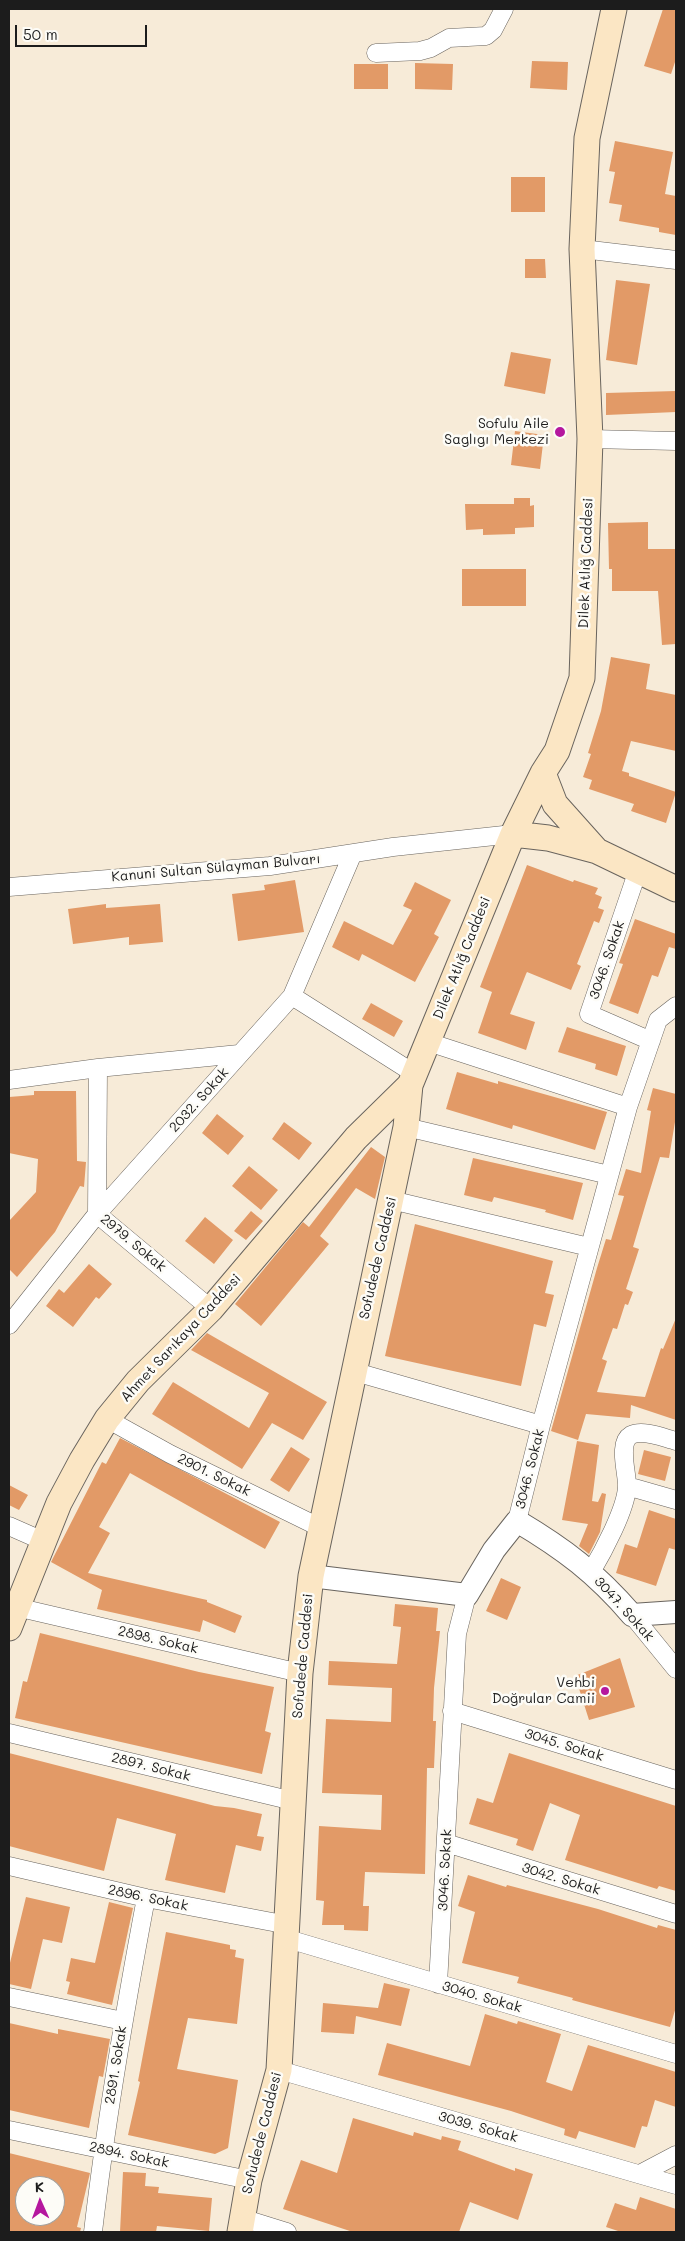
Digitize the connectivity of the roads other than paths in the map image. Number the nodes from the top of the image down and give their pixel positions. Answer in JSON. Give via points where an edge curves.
{"nodes":[{"id":1,"x":504,"y":9,"type":"edge"},
{"id":2,"x":614,"y":9,"type":"edge"},
{"id":3,"x":376,"y":54,"type":"dead end"},
{"id":4,"x":582,"y":249,"type":"junction"},
{"id":5,"x":676,"y":260,"type":"edge"},
{"id":6,"x":590,"y":440,"type":"junction"},
{"id":7,"x":676,"y":441,"type":"edge"},
{"id":8,"x":543,"y":773,"type":"junction"},
{"id":9,"x":513,"y":834,"type":"junction"},
{"id":10,"x":597,"y":851,"type":"junction"},
{"id":11,"x":353,"y":853,"type":"junction"},
{"id":12,"x":638,"y":870,"type":"junction"},
{"id":13,"x":9,"y":887,"type":"edge"},
{"id":14,"x":676,"y":889,"type":"edge"},
{"id":15,"x":292,"y":996,"type":"junction"},
{"id":16,"x":676,"y":1006,"type":"edge"},
{"id":17,"x":428,"y":1042,"type":"junction"},
{"id":18,"x":651,"y":1042,"type":"junction"},
{"id":19,"x":239,"y":1054,"type":"junction"},
{"id":20,"x":98,"y":1068,"type":"junction"},
{"id":21,"x":412,"y":1079,"type":"junction"},
{"id":22,"x":9,"y":1080,"type":"edge"},
{"id":23,"x":628,"y":1107,"type":"junction"},
{"id":24,"x":406,"y":1127,"type":"junction"},
{"id":25,"x":609,"y":1175,"type":"junction"},
{"id":26,"x":391,"y":1200,"type":"junction"},
{"id":27,"x":97,"y":1214,"type":"junction"},
{"id":28,"x":589,"y":1247,"type":"junction"},
{"id":29,"x":211,"y":1309,"type":"junction"},
{"id":30,"x":9,"y":1325,"type":"edge"},
{"id":31,"x":352,"y":1371,"type":"junction"},
{"id":32,"x":108,"y":1419,"type":"junction"},
{"id":33,"x":541,"y":1425,"type":"junction"},
{"id":34,"x":676,"y":1441,"type":"edge"},
{"id":35,"x":627,"y":1486,"type":"junction"},
{"id":36,"x":676,"y":1500,"type":"edge"},
{"id":37,"x":517,"y":1521,"type":"junction"},
{"id":38,"x":9,"y":1526,"type":"edge"},
{"id":39,"x":321,"y":1528,"type":"junction"},
{"id":40,"x":43,"y":1541,"type":"junction"},
{"id":41,"x":591,"y":1572,"type":"junction"},
{"id":42,"x":310,"y":1576,"type":"junction"},
{"id":43,"x":467,"y":1595,"type":"junction"},
{"id":44,"x":676,"y":1612,"type":"edge"},
{"id":45,"x":632,"y":1615,"type":"junction"},
{"id":46,"x":12,"y":1618,"type":"edge"},
{"id":47,"x":676,"y":1669,"type":"edge"},
{"id":48,"x":300,"y":1673,"type":"junction"},
{"id":49,"x":452,"y":1711,"type":"junction"},
{"id":50,"x":9,"y":1733,"type":"edge"},
{"id":51,"x":676,"y":1780,"type":"edge"},
{"id":52,"x":293,"y":1801,"type":"junction"},
{"id":53,"x":446,"y":1843,"type":"junction"},
{"id":54,"x":9,"y":1866,"type":"edge"},
{"id":55,"x":146,"y":1898,"type":"junction"},
{"id":56,"x":676,"y":1914,"type":"edge"},
{"id":57,"x":288,"y":1932,"type":"junction"},
{"id":58,"x":438,"y":1984,"type":"junction"},
{"id":59,"x":9,"y":1997,"type":"edge"},
{"id":60,"x":123,"y":2020,"type":"junction"},
{"id":61,"x":676,"y":2054,"type":"edge"},
{"id":62,"x":279,"y":2070,"type":"junction"},
{"id":63,"x":9,"y":2130,"type":"edge"},
{"id":64,"x":102,"y":2149,"type":"junction"},
{"id":65,"x":676,"y":2155,"type":"edge"},
{"id":66,"x":640,"y":2174,"type":"junction"},
{"id":67,"x":249,"y":2180,"type":"junction"},
{"id":68,"x":676,"y":2185,"type":"edge"},
{"id":69,"x":241,"y":2225,"type":"edge"},
{"id":70,"x":93,"y":2232,"type":"edge"},
{"id":71,"x":287,"y":2232,"type":"edge"}],
"edges":[{"from":1,"to":3,"type":"street","via":[[486,36],[449,38],[420,51]]},
{"from":2,"to":4,"type":"main road","name":"Dilek Atlığ Caddesi","via":[[587,138]]},
{"from":4,"to":5,"type":"street"},
{"from":4,"to":6,"type":"main road","name":"Dilek Atlığ Caddesi"},
{"from":6,"to":7,"type":"street"},
{"from":6,"to":8,"type":"main road","name":"Dilek Atlığ Caddesi","via":[[582,678],[557,751]]},
{"from":8,"to":9,"type":"main road","name":"Dilek Atlığ Caddesi"},
{"from":8,"to":10,"type":"main road","via":[[556,804]]},
{"from":9,"to":10,"type":"main road","via":[[548,838]]},
{"from":9,"to":11,"type":"street","name":"Kanuni Sultan Sülayman Bulvarı"},
{"from":9,"to":17,"type":"main road","name":"Dilek Atlığ Caddesi"},
{"from":10,"to":12,"type":"main road"},
{"from":11,"to":13,"type":"street","name":"Kanuni Sultan Sülayman Bulvarı","via":[[270,866]]},
{"from":11,"to":15,"type":"street","name":"2032. Sokak"},
{"from":12,"to":14,"type":"main road"},
{"from":12,"to":18,"type":"street","name":"3046. Sokak","via":[[589,1014]]},
{"from":15,"to":19,"type":"street","name":"2032. Sokak"},
{"from":15,"to":21,"type":"street"},
{"from":16,"to":18,"type":"street","name":"3046. Sokak","via":[[658,1020]]},
{"from":17,"to":21,"type":"main road","name":"Dilek Atlığ Caddesi"},
{"from":17,"to":23,"type":"street"},
{"from":18,"to":23,"type":"street","name":"3046. Sokak"},
{"from":19,"to":20,"type":"street"},
{"from":19,"to":27,"type":"street","name":"2032. Sokak"},
{"from":20,"to":22,"type":"street"},
{"from":20,"to":27,"type":"street","name":"2979. Sokak"},
{"from":21,"to":24,"type":"main road","name":"Sofudede Caddesi"},
{"from":21,"to":29,"type":"main road","name":"Ahmet Sarıkaya Caddesi","via":[[356,1138]]},
{"from":23,"to":25,"type":"street","name":"3046. Sokak"},
{"from":24,"to":25,"type":"street"},
{"from":24,"to":26,"type":"main road","name":"Sofudede Caddesi"},
{"from":25,"to":28,"type":"street","name":"3046. Sokak"},
{"from":26,"to":28,"type":"street"},
{"from":26,"to":31,"type":"main road","name":"Sofudede Caddesi"},
{"from":27,"to":29,"type":"street","name":"2979. Sokak"},
{"from":27,"to":30,"type":"street","name":"2032. Sokak"},
{"from":28,"to":33,"type":"street","name":"3046. Sokak"},
{"from":29,"to":32,"type":"main road","name":"Ahmet Sarıkaya Caddesi","via":[[138,1381]]},
{"from":31,"to":33,"type":"street"},
{"from":31,"to":39,"type":"main road","name":"Sofudede Caddesi"},
{"from":32,"to":39,"type":"street","name":"2901. Sokak","via":[[170,1454]]},
{"from":32,"to":40,"type":"main road","name":"Ahmet Sarıkaya Caddesi","via":[[82,1460]]},
{"from":33,"to":37,"type":"street","name":"3046. Sokak"},
{"from":34,"to":35,"type":"street","via":[[646,1434],[630,1435],[626,1440],[624,1461]]},
{"from":35,"to":36,"type":"street"},
{"from":35,"to":41,"type":"street","via":[[622,1507]]},
{"from":37,"to":41,"type":"street","name":"3047. Sokak"},
{"from":37,"to":43,"type":"street","name":"3046. Sokak","via":[[494,1550]]},
{"from":38,"to":40,"type":"street"},
{"from":39,"to":42,"type":"main road","name":"Sofudede Caddesi"},
{"from":40,"to":46,"type":"main road","name":"Ahmet Sarıkaya Caddesi"},
{"from":41,"to":45,"type":"street","name":"3047. Sokak"},
{"from":42,"to":43,"type":"street"},
{"from":42,"to":48,"type":"main road","name":"Sofudede Caddesi"},
{"from":43,"to":49,"type":"street","name":"3046. Sokak","via":[[457,1634]]},
{"from":44,"to":45,"type":"street"},
{"from":45,"to":47,"type":"street","name":"3047. Sokak"},
{"from":46,"to":48,"type":"street","name":"2898. Sokak"},
{"from":48,"to":52,"type":"main road","name":"Sofudede Caddesi"},
{"from":49,"to":51,"type":"street","name":"3045. Sokak"},
{"from":49,"to":53,"type":"street","name":"3046. Sokak"},
{"from":50,"to":52,"type":"street","name":"2897. Sokak"},
{"from":52,"to":57,"type":"main road","name":"Sofudede Caddesi"},
{"from":53,"to":56,"type":"street","name":"3042. Sokak"},
{"from":53,"to":58,"type":"street","name":"3046. Sokak"},
{"from":54,"to":55,"type":"street","name":"2896. Sokak"},
{"from":55,"to":57,"type":"street","name":"2896. Sokak"},
{"from":55,"to":60,"type":"street","name":"2891. Sokak"},
{"from":57,"to":58,"type":"street","name":"3040. Sokak"},
{"from":57,"to":62,"type":"main road","name":"Sofudede Caddesi"},
{"from":58,"to":61,"type":"street","name":"3040. Sokak"},
{"from":59,"to":60,"type":"street"},
{"from":60,"to":64,"type":"street","name":"2891. Sokak"},
{"from":62,"to":66,"type":"street","name":"3039. Sokak"},
{"from":62,"to":67,"type":"main road","name":"Sofudede Caddesi"},
{"from":63,"to":64,"type":"street","name":"2894. Sokak"},
{"from":64,"to":67,"type":"street","name":"2894. Sokak"},
{"from":64,"to":70,"type":"street","name":"2891. Sokak"},
{"from":65,"to":66,"type":"street"},
{"from":66,"to":68,"type":"street","name":"3039. Sokak"},
{"from":67,"to":69,"type":"main road","name":"Sofudede Caddesi"},
{"from":69,"to":71,"type":"street"}]}
